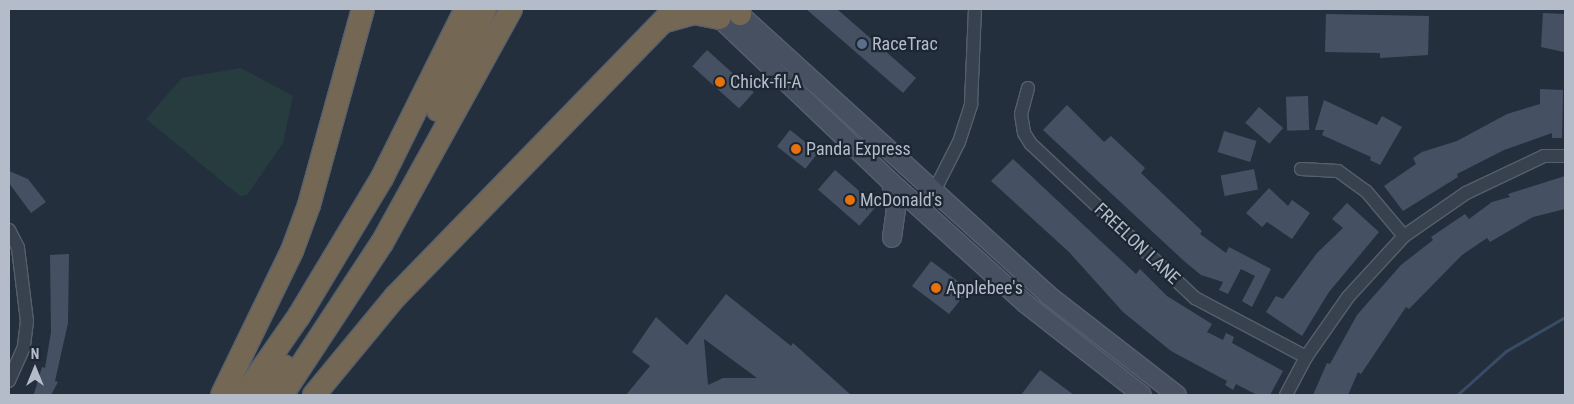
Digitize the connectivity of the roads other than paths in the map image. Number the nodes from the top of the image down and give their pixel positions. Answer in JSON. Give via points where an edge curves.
{"nodes":[{"id":1,"x":363,"y":9,"type":"edge"},
{"id":2,"x":466,"y":9,"type":"edge"},
{"id":3,"x":485,"y":9,"type":"edge"},
{"id":4,"x":513,"y":9,"type":"edge"},
{"id":5,"x":975,"y":9,"type":"edge"},
{"id":6,"x":728,"y":12,"type":"edge"},
{"id":7,"x":670,"y":15,"type":"edge"},
{"id":8,"x":1028,"y":88,"type":"dead end"},
{"id":9,"x":1565,"y":156,"type":"edge"},
{"id":10,"x":1301,"y":169,"type":"dead end"},
{"id":11,"x":891,"y":182,"type":"junction"},
{"id":12,"x":934,"y":194,"type":"junction"},
{"id":13,"x":924,"y":211,"type":"junction"},
{"id":14,"x":9,"y":230,"type":"edge"},
{"id":15,"x":1404,"y":236,"type":"junction"},
{"id":16,"x":892,"y":238,"type":"dead end"},
{"id":17,"x":1306,"y":357,"type":"junction"},
{"id":18,"x":9,"y":382,"type":"edge"},
{"id":19,"x":222,"y":395,"type":"edge"},
{"id":20,"x":244,"y":395,"type":"edge"},
{"id":21,"x":264,"y":395,"type":"edge"},
{"id":22,"x":282,"y":395,"type":"edge"},
{"id":23,"x":299,"y":395,"type":"edge"},
{"id":24,"x":314,"y":395,"type":"edge"},
{"id":25,"x":1142,"y":395,"type":"edge"},
{"id":26,"x":1177,"y":395,"type":"edge"},
{"id":27,"x":1286,"y":395,"type":"edge"}],
"edges":[{"from":1,"to":19,"type":"highway","via":[[295,242],[272,297]]},
{"from":2,"to":20,"type":"highway","via":[[374,194]]},
{"from":3,"to":21,"type":"highway","via":[[451,86],[371,234]]},
{"from":4,"to":22,"type":"highway","via":[[382,243]]},
{"from":4,"to":23,"type":"highway","via":[[478,92],[419,206]]},
{"from":5,"to":12,"type":"street","via":[[971,104],[959,142]]},
{"from":6,"to":7,"type":"highway"},
{"from":6,"to":11,"type":"main road"},
{"from":6,"to":12,"type":"main road"},
{"from":7,"to":24,"type":"highway","via":[[396,296]]},
{"from":8,"to":17,"type":"street","name":"FREELON LANE","via":[[1022,114],[1024,133],[1031,144],[1195,298]]},
{"from":9,"to":15,"type":"street","via":[[1544,156],[1466,193]]},
{"from":10,"to":15,"type":"street","via":[[1338,171],[1366,191]]},
{"from":11,"to":13,"type":"main road"},
{"from":11,"to":16,"type":"main road","via":[[896,209]]},
{"from":12,"to":13,"type":"street"},
{"from":12,"to":26,"type":"main road","via":[[1073,316]]},
{"from":13,"to":25,"type":"main road","via":[[1056,329]]},
{"from":14,"to":18,"type":"street","via":[[18,248],[27,321],[24,347]]},
{"from":15,"to":17,"type":"street","via":[[1348,297]]},
{"from":17,"to":27,"type":"street"}]}
